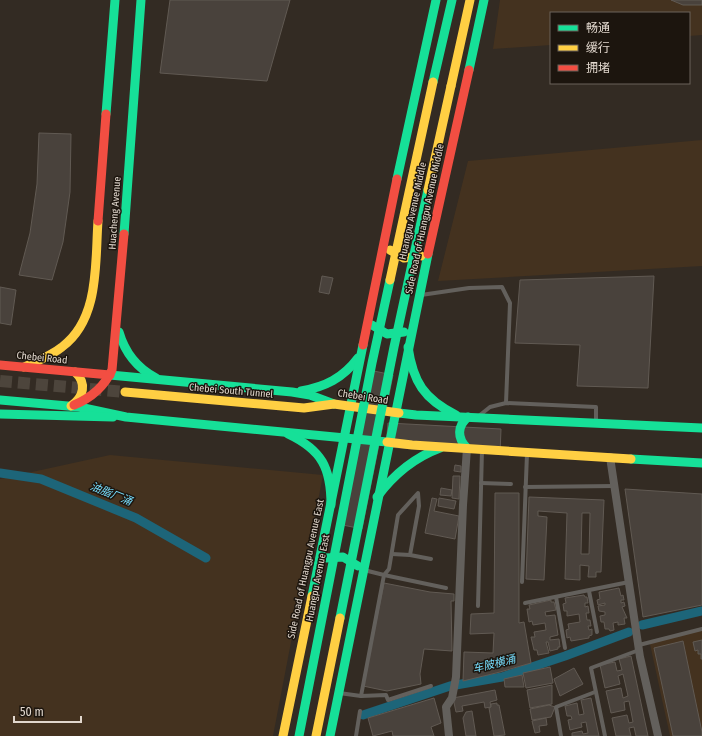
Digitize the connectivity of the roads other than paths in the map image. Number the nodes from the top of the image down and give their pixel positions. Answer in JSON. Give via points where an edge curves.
{"nodes":[{"id":1,"x":115,"y":0,"type":"edge"},
{"id":2,"x":141,"y":0,"type":"edge"},
{"id":3,"x":436,"y":0,"type":"edge"},
{"id":4,"x":452,"y":0,"type":"edge"},
{"id":5,"x":470,"y":0,"type":"edge"},
{"id":6,"x":484,"y":0,"type":"edge"},
{"id":7,"x":384,"y":241,"type":"junction"},
{"id":8,"x":429,"y":251,"type":"junction"},
{"id":9,"x":419,"y":295,"type":"junction"},
{"id":10,"x":368,"y":318,"type":"junction"},
{"id":11,"x":117,"y":327,"type":"junction"},
{"id":12,"x":412,"y":327,"type":"junction"},
{"id":13,"x":408,"y":347,"type":"junction"},
{"id":14,"x":361,"y":353,"type":"junction"},
{"id":15,"x":0,"y":365,"type":"edge"},
{"id":16,"x":24,"y":367,"type":"junction"},
{"id":17,"x":75,"y":372,"type":"junction"},
{"id":18,"x":111,"y":375,"type":"junction"},
{"id":19,"x":160,"y":380,"type":"junction"},
{"id":20,"x":125,"y":392,"type":"tunnel mouth"},
{"id":21,"x":292,"y":392,"type":"junction"},
{"id":22,"x":0,"y":400,"type":"edge"},
{"id":23,"x":506,"y":402,"type":"junction"},
{"id":24,"x":334,"y":404,"type":"junction"},
{"id":25,"x":71,"y":406,"type":"junction"},
{"id":26,"x":350,"y":406,"type":"junction"},
{"id":27,"x":395,"y":413,"type":"junction"},
{"id":28,"x":0,"y":414,"type":"edge"},
{"id":29,"x":126,"y":417,"type":"junction"},
{"id":30,"x":468,"y":418,"type":"junction"},
{"id":31,"x":596,"y":423,"type":"junction"},
{"id":32,"x":360,"y":424,"type":"joint"},
{"id":33,"x":702,"y":428,"type":"edge"},
{"id":34,"x":278,"y":430,"type":"junction"},
{"id":35,"x":344,"y":436,"type":"junction"},
{"id":36,"x":389,"y":442,"type":"junction"},
{"id":37,"x":444,"y":447,"type":"junction"},
{"id":38,"x":467,"y":448,"type":"junction"},
{"id":39,"x":482,"y":449,"type":"junction"},
{"id":40,"x":527,"y":452,"type":"junction"},
{"id":41,"x":610,"y":457,"type":"junction"},
{"id":42,"x":702,"y":463,"type":"edge"},
{"id":43,"x":481,"y":483,"type":"junction"},
{"id":44,"x":511,"y":484,"type":"dead end"},
{"id":45,"x":614,"y":486,"type":"junction"},
{"id":46,"x":525,"y":487,"type":"junction"},
{"id":47,"x":378,"y":496,"type":"junction"},
{"id":48,"x":331,"y":505,"type":"junction"},
{"id":49,"x":328,"y":515,"type":"junction"},
{"id":50,"x":372,"y":522,"type":"junction"},
{"id":51,"x":392,"y":554,"type":"junction"},
{"id":52,"x":410,"y":555,"type":"junction"},
{"id":53,"x":431,"y":559,"type":"dead end"},
{"id":54,"x":319,"y":562,"type":"junction"},
{"id":55,"x":363,"y":572,"type":"junction"},
{"id":56,"x":384,"y":575,"type":"junction"},
{"id":57,"x":522,"y":582,"type":"dead end"},
{"id":58,"x":629,"y":582,"type":"junction"},
{"id":59,"x":446,"y":588,"type":"dead end"},
{"id":60,"x":589,"y":591,"type":"junction"},
{"id":61,"x":556,"y":597,"type":"junction"},
{"id":62,"x":525,"y":603,"type":"dead end"},
{"id":63,"x":478,"y":606,"type":"dead end"},
{"id":64,"x":702,"y":629,"type":"edge"},
{"id":65,"x":597,"y":632,"type":"dead end"},
{"id":66,"x":639,"y":647,"type":"junction"},
{"id":67,"x":565,"y":648,"type":"dead end"},
{"id":68,"x":431,"y":686,"type":"dead end"},
{"id":69,"x":339,"y":692,"type":"junction"},
{"id":70,"x":595,"y":692,"type":"junction"},
{"id":71,"x":361,"y":696,"type":"junction"},
{"id":72,"x":360,"y":712,"type":"dead end"},
{"id":73,"x":559,"y":735,"type":"edge"},
{"id":74,"x":283,"y":736,"type":"edge"},
{"id":75,"x":298,"y":736,"type":"edge"},
{"id":76,"x":316,"y":736,"type":"edge"},
{"id":77,"x":330,"y":736,"type":"edge"},
{"id":78,"x":356,"y":736,"type":"edge"},
{"id":79,"x":449,"y":736,"type":"edge"},
{"id":80,"x":604,"y":736,"type":"edge"},
{"id":81,"x":658,"y":736,"type":"edge"}],
"edges":[{"from":1,"to":16,"type":"main road","name":"Huacheng Avenue","via":[[93,288],[88,312],[82,328],[75,337],[48,356]]},
{"from":2,"to":11,"type":"main road","name":"Huacheng Avenue"},
{"from":3,"to":7,"type":"main road"},
{"from":4,"to":32,"type":"main road","name":"Huangpu Avenue Middle","bridge":true},
{"from":5,"to":76,"type":"main road","name":"Huangpu Avenue Middle","bridge":true,"via":[[378,426]]},
{"from":6,"to":8,"type":"main road","name":"Side Road of Huangpu Avenue Middle"},
{"from":7,"to":8,"type":"main road","via":[[391,252],[403,258],[418,258]]},
{"from":7,"to":10,"type":"main road"},
{"from":8,"to":9,"type":"main road","name":"Side Road of Huangpu Avenue Middle"},
{"from":9,"to":12,"type":"main road","name":"Side Road of Huangpu Avenue Middle"},
{"from":9,"to":23,"type":"lane","via":[[469,288],[502,287],[510,303]]},
{"from":10,"to":12,"type":"main road","via":[[375,328],[388,334],[400,334]]},
{"from":10,"to":14,"type":"main road"},
{"from":11,"to":18,"type":"main road","name":"Huacheng Avenue"},
{"from":11,"to":19,"type":"main road","via":[[122,343],[131,358]]},
{"from":12,"to":13,"type":"main road","name":"Side Road of Huangpu Avenue Middle"},
{"from":13,"to":27,"type":"main road","name":"Side Road of Huangpu Avenue Middle"},
{"from":13,"to":30,"type":"main road","via":[[412,373],[423,391],[438,405]]},
{"from":14,"to":21,"type":"main road","via":[[348,372],[333,383],[315,389]]},
{"from":14,"to":26,"type":"main road"},
{"from":15,"to":16,"type":"main road","name":"Chebei Road"},
{"from":16,"to":17,"type":"main road","name":"Chebei Road"},
{"from":17,"to":18,"type":"main road","name":"Chebei Road"},
{"from":17,"to":25,"type":"main road","via":[[81,379],[83,389],[80,399]]},
{"from":18,"to":19,"type":"main road","name":"Chebei Road"},
{"from":18,"to":25,"type":"main road","via":[[93,394]]},
{"from":19,"to":21,"type":"main road","name":"Chebei Road"},
{"from":20,"to":24,"type":"main road","name":"Chebei South Tunnel","via":[[304,408]]},
{"from":21,"to":24,"type":"main road","name":"Chebei Road","via":[[310,395]]},
{"from":22,"to":25,"type":"main road"},
{"from":23,"to":30,"type":"lane"},
{"from":23,"to":31,"type":"lane","via":[[596,407]]},
{"from":24,"to":26,"type":"main road","name":"Chebei Road"},
{"from":25,"to":29,"type":"main road"},
{"from":26,"to":27,"type":"main road","name":"Chebei Road"},
{"from":26,"to":35,"type":"main road","name":"Side Road of Huangpu Avenue East"},
{"from":27,"to":30,"type":"main road","name":"Chebei Road"},
{"from":27,"to":36,"type":"main road","name":"Side Road of Huangpu Avenue Middle"},
{"from":28,"to":29,"type":"main road"},
{"from":29,"to":34,"type":"main road"},
{"from":30,"to":31,"type":"main road","name":"Chebei Road"},
{"from":30,"to":38,"type":"main road","via":[[461,424],[458,433],[461,442]]},
{"from":31,"to":33,"type":"main road","name":"Chebei Road"},
{"from":32,"to":75,"type":"main road","name":"Huangpu Avenue East","bridge":true},
{"from":34,"to":35,"type":"main road"},
{"from":34,"to":48,"type":"main road","via":[[301,440],[319,456],[330,479]]},
{"from":35,"to":36,"type":"main road"},
{"from":35,"to":48,"type":"main road","name":"Side Road of Huangpu Avenue East"},
{"from":36,"to":37,"type":"main road"},
{"from":36,"to":47,"type":"main road"},
{"from":37,"to":38,"type":"main road"},
{"from":37,"to":47,"type":"main road","via":[[406,466],[387,483]]},
{"from":38,"to":39,"type":"main road"},
{"from":38,"to":79,"type":"street","via":[[456,677],[452,698],[446,707]]},
{"from":39,"to":40,"type":"main road"},
{"from":39,"to":43,"type":"lane"},
{"from":40,"to":41,"type":"main road"},
{"from":40,"to":46,"type":"lane"},
{"from":41,"to":42,"type":"main road"},
{"from":41,"to":45,"type":"street"},
{"from":43,"to":44,"type":"lane"},
{"from":43,"to":63,"type":"lane"},
{"from":45,"to":46,"type":"lane"},
{"from":45,"to":58,"type":"street"},
{"from":46,"to":57,"type":"lane"},
{"from":47,"to":50,"type":"main road"},
{"from":48,"to":49,"type":"main road","name":"Side Road of Huangpu Avenue East"},
{"from":49,"to":50,"type":"main road","via":[[336,508],[352,508],[363,511]]},
{"from":49,"to":54,"type":"main road","name":"Side Road of Huangpu Avenue East"},
{"from":50,"to":55,"type":"main road"},
{"from":51,"to":52,"type":"lane"},
{"from":51,"to":52,"type":"lane","via":[[398,515],[418,493],[419,506]]},
{"from":51,"to":56,"type":"lane","via":[[389,569]]},
{"from":52,"to":53,"type":"lane"},
{"from":54,"to":55,"type":"main road","via":[[330,556],[344,557],[354,562]]},
{"from":54,"to":74,"type":"main road","name":"Side Road of Huangpu Avenue East"},
{"from":55,"to":56,"type":"lane"},
{"from":55,"to":69,"type":"main road"},
{"from":56,"to":59,"type":"lane"},
{"from":56,"to":71,"type":"lane"},
{"from":58,"to":60,"type":"lane"},
{"from":58,"to":66,"type":"street"},
{"from":60,"to":61,"type":"lane"},
{"from":60,"to":65,"type":"lane"},
{"from":61,"to":62,"type":"lane"},
{"from":61,"to":67,"type":"lane"},
{"from":64,"to":66,"type":"lane"},
{"from":66,"to":70,"type":"lane","via":[[591,668]]},
{"from":66,"to":81,"type":"street"},
{"from":68,"to":71,"type":"lane","via":[[388,700],[386,695]]},
{"from":69,"to":71,"type":"lane"},
{"from":69,"to":77,"type":"main road"},
{"from":70,"to":73,"type":"lane","via":[[556,707]]},
{"from":70,"to":80,"type":"lane"},
{"from":72,"to":78,"type":"lane"}]}
